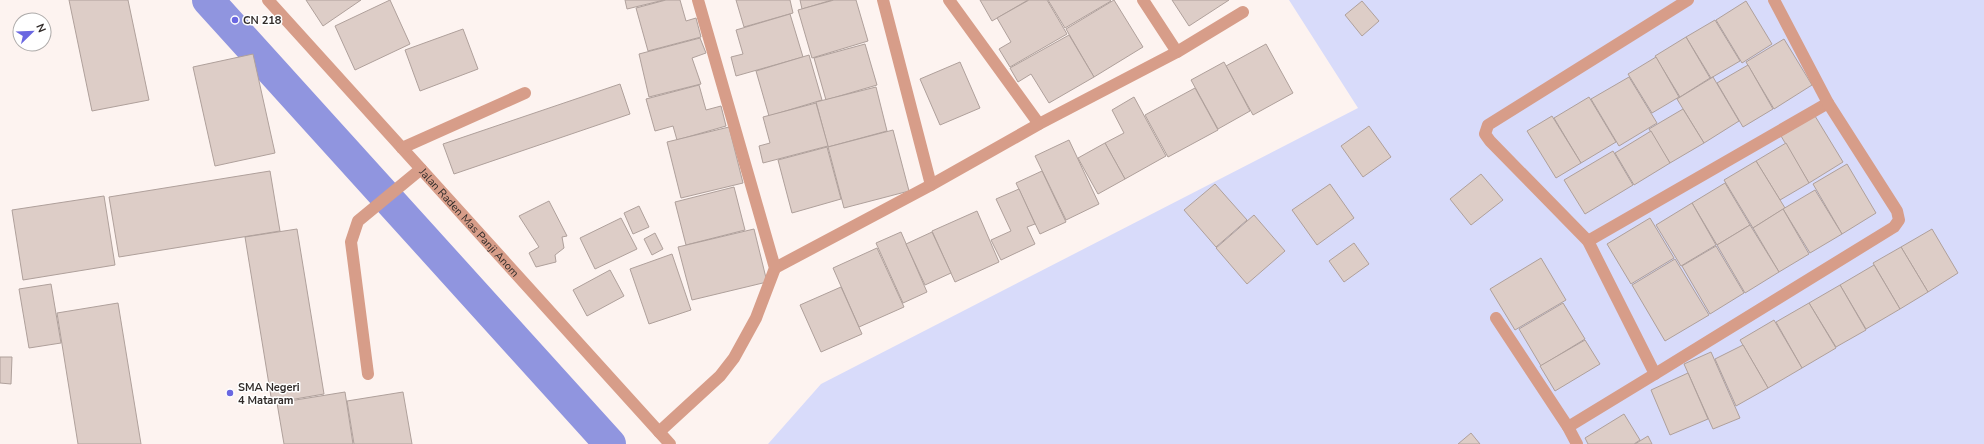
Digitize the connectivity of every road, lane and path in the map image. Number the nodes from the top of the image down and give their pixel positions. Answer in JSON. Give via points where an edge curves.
{"nodes":[{"id":1,"x":268,"y":0,"type":"edge"},
{"id":2,"x":698,"y":0,"type":"edge"},
{"id":3,"x":883,"y":0,"type":"edge"},
{"id":4,"x":949,"y":0,"type":"edge"},
{"id":5,"x":1143,"y":0,"type":"edge"},
{"id":6,"x":1688,"y":0,"type":"edge"},
{"id":7,"x":1774,"y":0,"type":"edge"},
{"id":8,"x":1243,"y":12,"type":"dead end"},
{"id":9,"x":1177,"y":52,"type":"junction"},
{"id":10,"x":525,"y":93,"type":"dead end"},
{"id":11,"x":1828,"y":103,"type":"junction"},
{"id":12,"x":1039,"y":124,"type":"junction"},
{"id":13,"x":402,"y":148,"type":"junction"},
{"id":14,"x":421,"y":169,"type":"junction"},
{"id":15,"x":931,"y":185,"type":"junction"},
{"id":16,"x":1588,"y":241,"type":"junction"},
{"id":17,"x":775,"y":268,"type":"junction"},
{"id":18,"x":1496,"y":318,"type":"dead end"},
{"id":19,"x":368,"y":374,"type":"dead end"},
{"id":20,"x":1655,"y":374,"type":"junction"},
{"id":21,"x":1568,"y":427,"type":"junction"},
{"id":22,"x":659,"y":432,"type":"junction"},
{"id":23,"x":670,"y":444,"type":"edge"},
{"id":24,"x":1577,"y":444,"type":"edge"}],
"edges":[{"from":1,"to":13,"type":"street","name":"Jalan Raden Mas Panji Anom"},
{"from":2,"to":17,"type":"street"},
{"from":3,"to":15,"type":"street"},
{"from":4,"to":12,"type":"street"},
{"from":5,"to":9,"type":"street"},
{"from":6,"to":16,"type":"street","via":[[1488,125],[1485,134],[1490,141]]},
{"from":7,"to":11,"type":"street"},
{"from":8,"to":9,"type":"street"},
{"from":9,"to":12,"type":"street"},
{"from":10,"to":13,"type":"street"},
{"from":11,"to":16,"type":"street"},
{"from":11,"to":20,"type":"street","via":[[1897,211],[1899,220],[1894,227]]},
{"from":12,"to":15,"type":"street"},
{"from":13,"to":14,"type":"street","name":"Jalan Raden Mas Panji Anom"},
{"from":14,"to":19,"type":"street","via":[[358,221],[351,242]]},
{"from":14,"to":22,"type":"street","name":"Jalan Raden Mas Panji Anom"},
{"from":15,"to":17,"type":"street"},
{"from":16,"to":20,"type":"street"},
{"from":17,"to":22,"type":"street","via":[[756,318],[734,358],[720,376]]},
{"from":18,"to":21,"type":"street"},
{"from":20,"to":21,"type":"street"},
{"from":21,"to":24,"type":"street"},
{"from":22,"to":23,"type":"street","name":"Jalan Raden Mas Panji Anom"}]}
